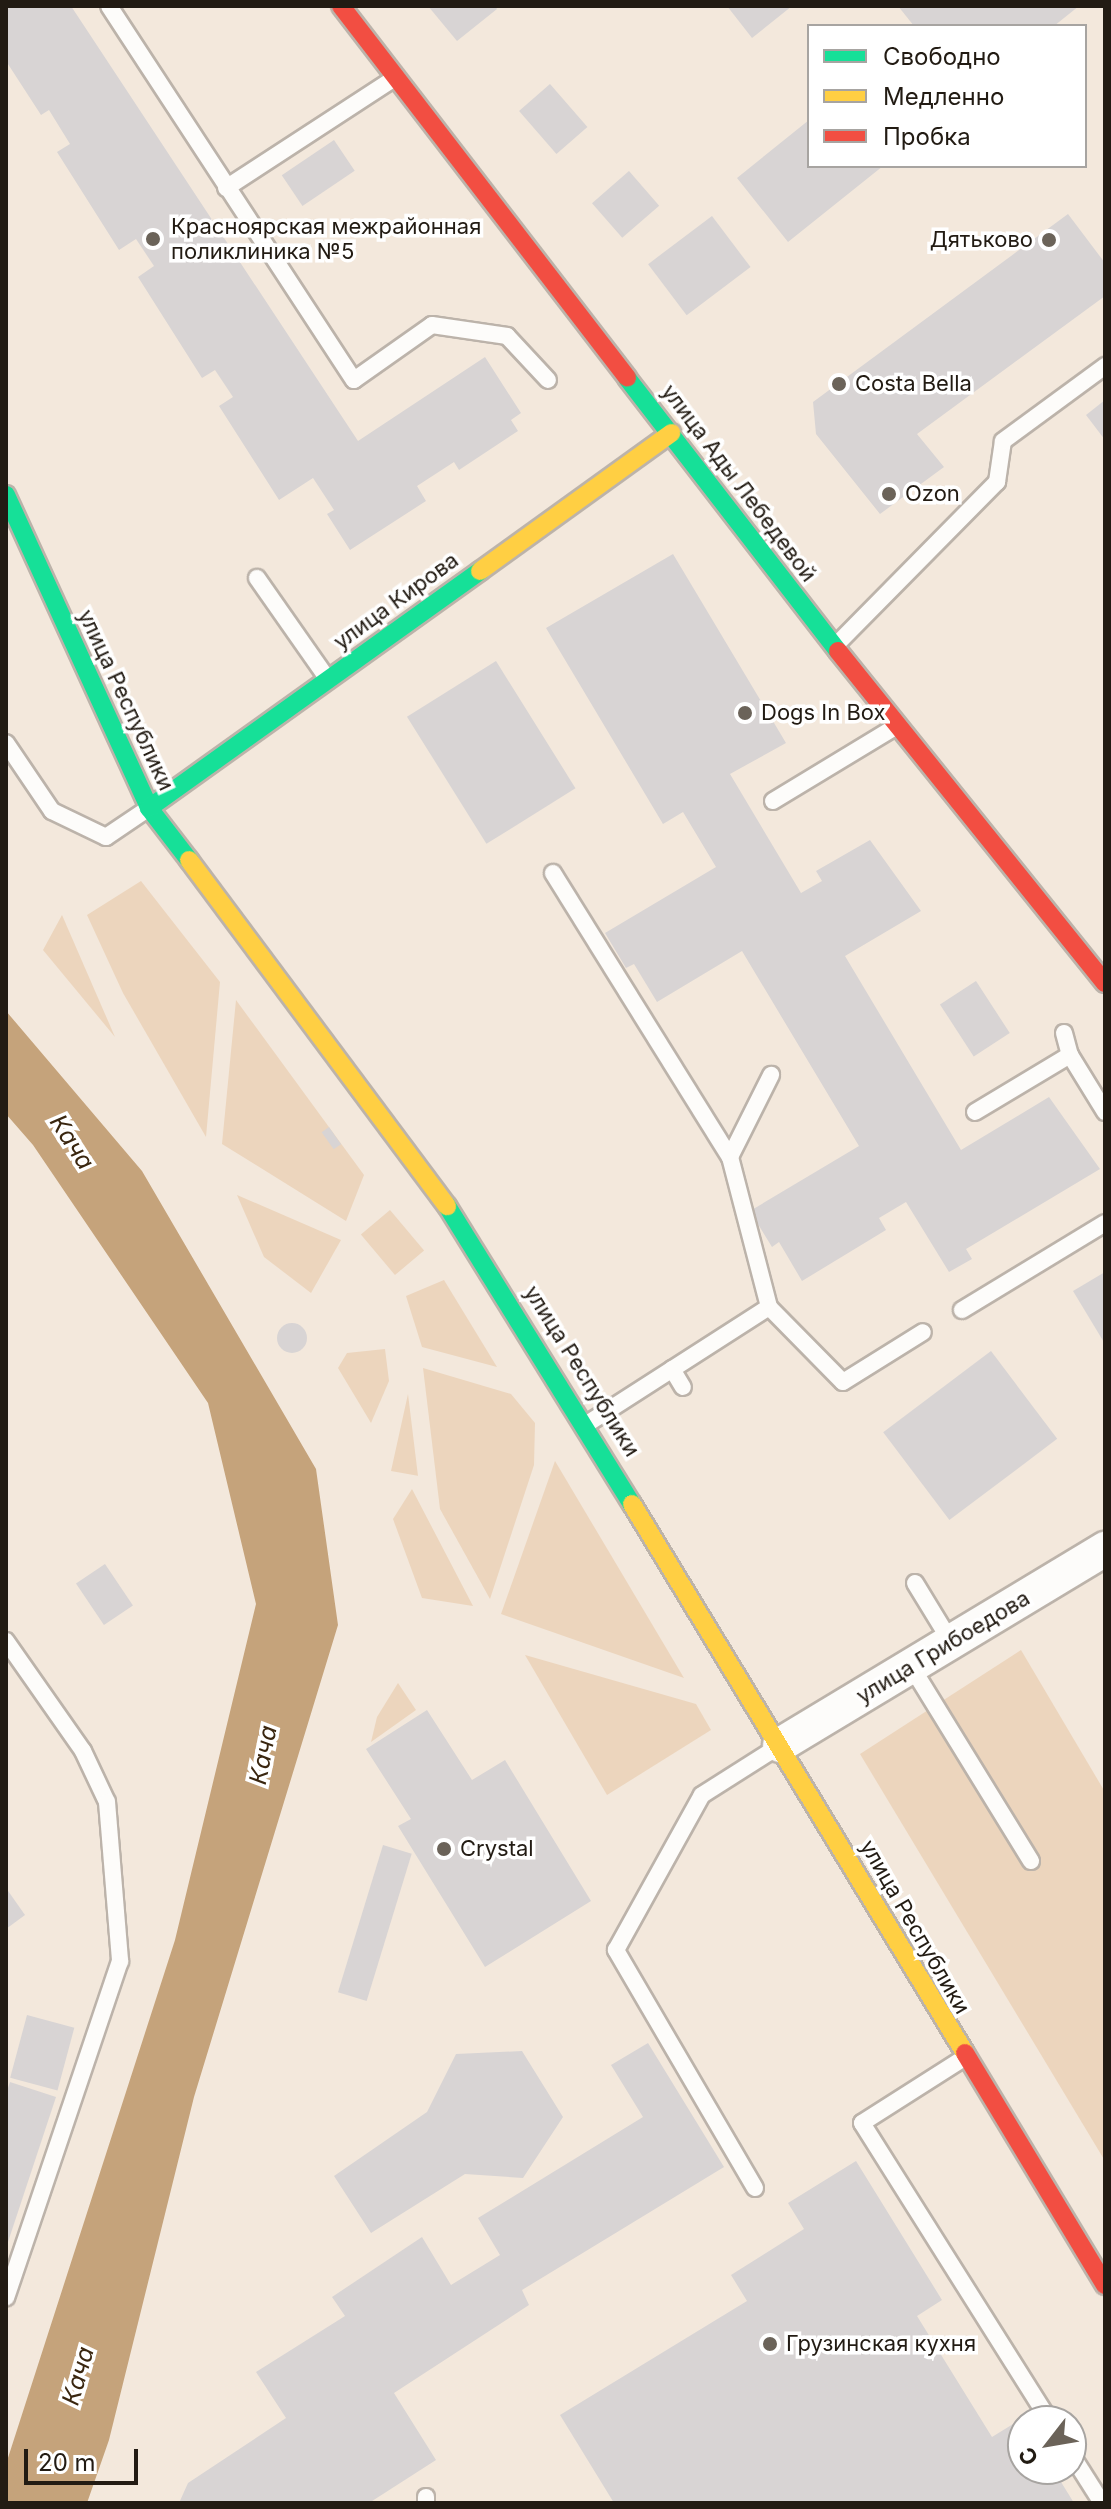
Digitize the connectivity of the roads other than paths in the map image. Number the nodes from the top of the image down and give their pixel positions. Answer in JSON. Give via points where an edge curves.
{"nodes":[{"id":1,"x":109,"y":6,"type":"edge"},
{"id":2,"x":341,"y":6,"type":"edge"},
{"id":3,"x":397,"y":76,"type":"junction"},
{"id":4,"x":226,"y":188,"type":"junction"},
{"id":5,"x":1105,"y":366,"type":"edge"},
{"id":6,"x":548,"y":380,"type":"dead end"},
{"id":7,"x":671,"y":433,"type":"junction"},
{"id":8,"x":6,"y":495,"type":"edge"},
{"id":9,"x":257,"y":578,"type":"dead end"},
{"id":10,"x":834,"y":647,"type":"junction"},
{"id":11,"x":328,"y":680,"type":"junction"},
{"id":12,"x":898,"y":726,"type":"junction"},
{"id":13,"x":6,"y":743,"type":"edge"},
{"id":14,"x":773,"y":801,"type":"dead end"},
{"id":15,"x":149,"y":808,"type":"junction"},
{"id":16,"x":553,"y":873,"type":"dead end"},
{"id":17,"x":1099,"y":965,"type":"edge"},
{"id":18,"x":1105,"y":983,"type":"edge"},
{"id":19,"x":1064,"y":1033,"type":"dead end"},
{"id":20,"x":1070,"y":1055,"type":"junction"},
{"id":21,"x":771,"y":1075,"type":"dead end"},
{"id":22,"x":975,"y":1112,"type":"dead end"},
{"id":23,"x":1105,"y":1112,"type":"edge"},
{"id":24,"x":730,"y":1157,"type":"junction"},
{"id":25,"x":1105,"y":1223,"type":"edge"},
{"id":26,"x":769,"y":1307,"type":"junction"},
{"id":27,"x":962,"y":1310,"type":"dead end"},
{"id":28,"x":923,"y":1332,"type":"dead end"},
{"id":29,"x":672,"y":1369,"type":"junction"},
{"id":30,"x":683,"y":1387,"type":"dead end"},
{"id":31,"x":588,"y":1423,"type":"junction"},
{"id":32,"x":1105,"y":1549,"type":"edge"},
{"id":33,"x":915,"y":1583,"type":"dead end"},
{"id":34,"x":6,"y":1641,"type":"edge"},
{"id":35,"x":951,"y":1642,"type":"junction"},
{"id":36,"x":911,"y":1666,"type":"junction"},
{"id":37,"x":780,"y":1745,"type":"junction"},
{"id":38,"x":1031,"y":1861,"type":"dead end"},
{"id":39,"x":964,"y":2058,"type":"junction"},
{"id":40,"x":755,"y":2188,"type":"dead end"},
{"id":41,"x":1102,"y":2274,"type":"edge"},
{"id":42,"x":6,"y":2297,"type":"edge"},
{"id":43,"x":1040,"y":2405,"type":"edge"},
{"id":44,"x":1087,"y":2479,"type":"edge"},
{"id":45,"x":1102,"y":2503,"type":"edge"}],
"edges":[{"from":1,"to":4,"type":"lane"},
{"from":2,"to":3,"type":"street","name":"улица Ады Лебедевой"},
{"from":3,"to":4,"type":"lane"},
{"from":3,"to":7,"type":"street","name":"улица Ады Лебедевой"},
{"from":4,"to":6,"type":"lane","via":[[354,380],[432,325],[507,336]]},
{"from":5,"to":10,"type":"lane","via":[[1003,441],[997,482]]},
{"from":7,"to":10,"type":"street","name":"улица Ады Лебедевой"},
{"from":7,"to":11,"type":"street","name":"улица Кирова"},
{"from":8,"to":15,"type":"street","name":"улица Республики"},
{"from":9,"to":11,"type":"lane"},
{"from":10,"to":12,"type":"street","name":"улица Ады Лебедевой"},
{"from":11,"to":15,"type":"street","name":"улица Кирова"},
{"from":12,"to":14,"type":"lane"},
{"from":12,"to":17,"type":"street","name":"улица Ады Лебедевой"},
{"from":13,"to":15,"type":"lane","via":[[52,811],[106,837]]},
{"from":15,"to":31,"type":"street","name":"улица Республики","via":[[416,1160]]},
{"from":16,"to":24,"type":"lane"},
{"from":17,"to":18,"type":"street","name":"улица Ады Лебедевой"},
{"from":19,"to":20,"type":"lane"},
{"from":20,"to":22,"type":"lane"},
{"from":20,"to":23,"type":"lane"},
{"from":21,"to":24,"type":"lane"},
{"from":24,"to":26,"type":"lane"},
{"from":25,"to":27,"type":"lane"},
{"from":26,"to":28,"type":"lane","via":[[843,1382]]},
{"from":26,"to":29,"type":"lane"},
{"from":29,"to":30,"type":"lane"},
{"from":29,"to":31,"type":"lane"},
{"from":31,"to":37,"type":"street","name":"улица Республики"},
{"from":32,"to":35,"type":"street","name":"улица Грибоедова"},
{"from":33,"to":35,"type":"lane"},
{"from":34,"to":42,"type":"lane","via":[[83,1751],[107,1802],[120,1961]]},
{"from":35,"to":36,"type":"street","name":"улица Грибоедова"},
{"from":36,"to":37,"type":"street","name":"улица Грибоедова"},
{"from":36,"to":38,"type":"lane"},
{"from":37,"to":39,"type":"street","name":"улица Республики"},
{"from":37,"to":40,"type":"lane","via":[[702,1795],[616,1950]]},
{"from":39,"to":41,"type":"street","name":"улица Республики"},
{"from":39,"to":43,"type":"lane","via":[[862,2123]]},
{"from":44,"to":45,"type":"lane"}]}
